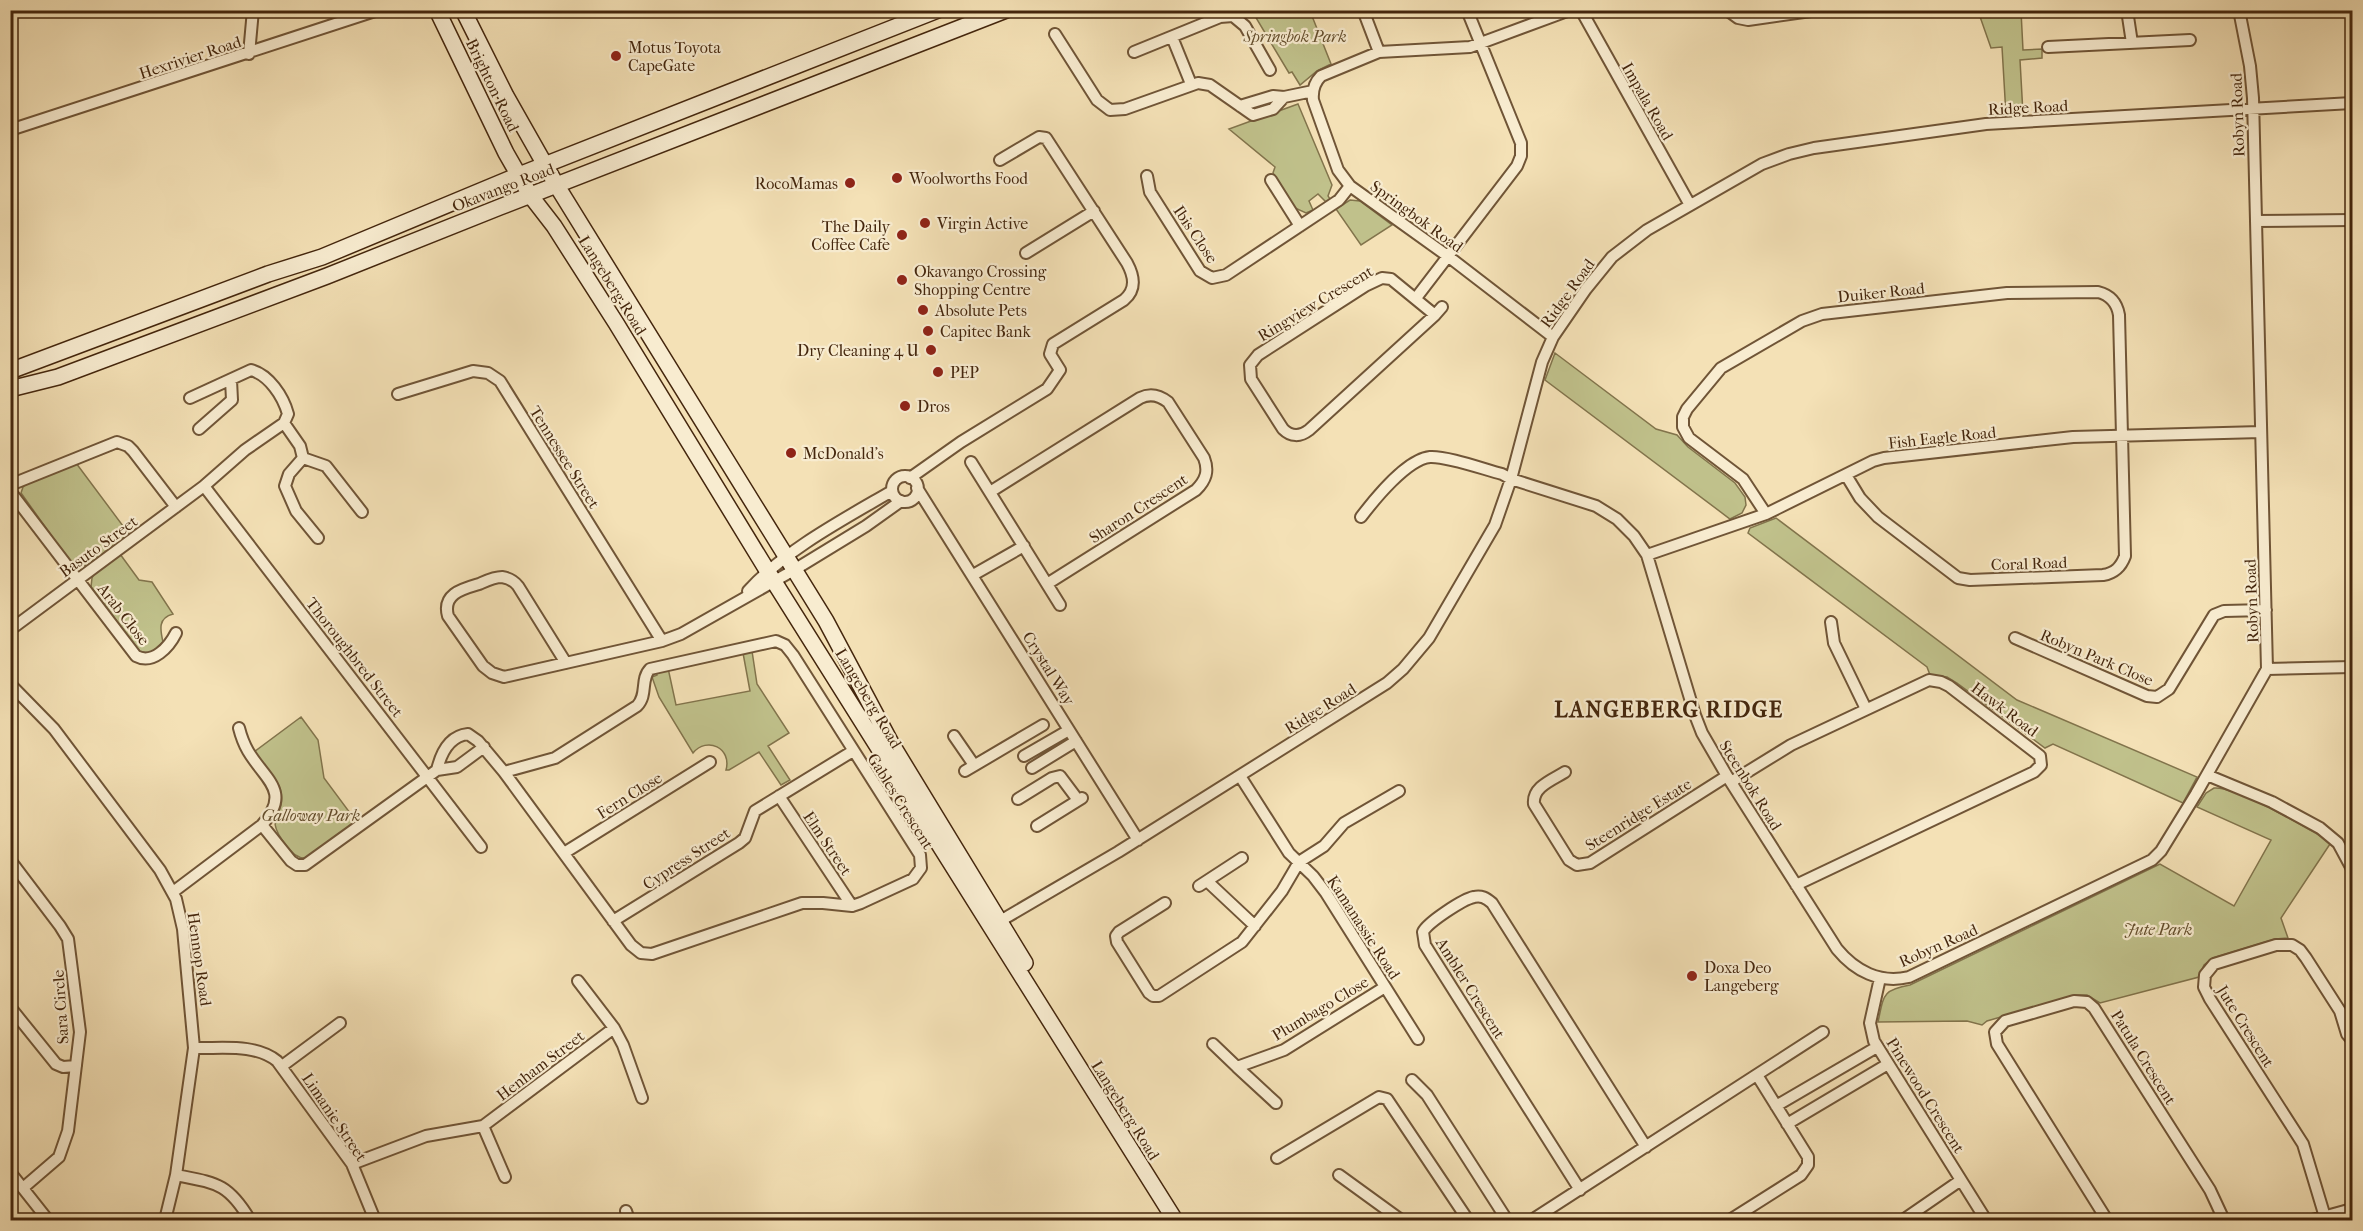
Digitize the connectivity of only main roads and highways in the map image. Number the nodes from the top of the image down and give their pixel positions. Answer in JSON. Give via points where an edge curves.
{"nodes":[{"id":1,"x":437,"y":10,"type":"edge"},
{"id":2,"x":463,"y":10,"type":"edge"},
{"id":3,"x":938,"y":10,"type":"edge"},
{"id":4,"x":1006,"y":10,"type":"edge"},
{"id":5,"x":545,"y":166,"type":"junction"},
{"id":6,"x":519,"y":175,"type":"junction"},
{"id":7,"x":557,"y":186,"type":"junction"},
{"id":8,"x":530,"y":195,"type":"junction"},
{"id":9,"x":10,"y":371,"type":"edge"},
{"id":10,"x":10,"y":389,"type":"edge"},
{"id":11,"x":994,"y":925,"type":"junction"},
{"id":12,"x":1175,"y":1221,"type":"edge"},
{"id":13,"x":1184,"y":1221,"type":"edge"}],
"edges":[{"from":1,"to":6,"type":"main road","name":"Brighton Road"},
{"from":2,"to":5,"type":"main road","name":"Brighton Road"},
{"from":3,"to":5,"type":"main road","name":"Okavango Road"},
{"from":4,"to":7,"type":"main road","name":"Okavango Road"},
{"from":5,"to":6,"type":"main road","name":"Okavango Road"},
{"from":5,"to":7,"type":"main road","name":"Brighton Road"},
{"from":6,"to":8,"type":"main road","name":"Brighton Road"},
{"from":6,"to":9,"type":"main road","name":"Okavango Road","via":[[322,257]]},
{"from":7,"to":8,"type":"main road","name":"Okavango Road"},
{"from":7,"to":11,"type":"main road","name":"Langeberg Road","via":[[841,645],[891,743]]},
{"from":8,"to":10,"type":"main road","name":"Okavango Road","via":[[78,370]]},
{"from":8,"to":11,"type":"main road","name":"Langeberg Road","via":[[616,323],[770,575]]},
{"from":11,"to":12,"type":"main road","name":"Langeberg Road"},
{"from":11,"to":13,"type":"main road","name":"Langeberg Road"}]}
